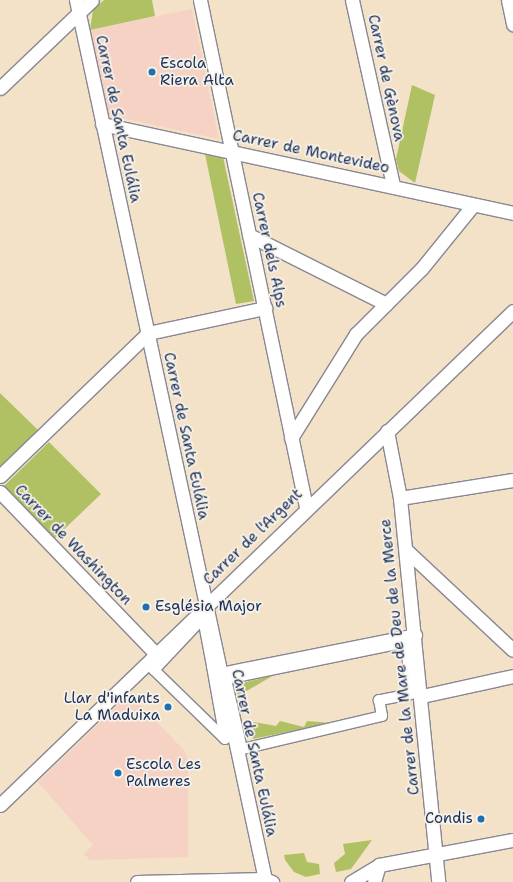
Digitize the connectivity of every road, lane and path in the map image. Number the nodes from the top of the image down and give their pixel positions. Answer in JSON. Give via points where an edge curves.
{"nodes":[{"id":1,"x":92,"y":0,"type":"edge"},
{"id":2,"x":200,"y":0,"type":"edge"},
{"id":3,"x":352,"y":0,"type":"edge"},
{"id":4,"x":508,"y":0,"type":"edge"},
{"id":5,"x":77,"y":6,"type":"edge"},
{"id":6,"x":513,"y":22,"type":"edge"},
{"id":7,"x":0,"y":88,"type":"edge"},
{"id":8,"x":102,"y":124,"type":"junction"},
{"id":9,"x":232,"y":151,"type":"junction"},
{"id":10,"x":393,"y":185,"type":"junction"},
{"id":11,"x":473,"y":205,"type":"junction"},
{"id":12,"x":513,"y":213,"type":"edge"},
{"id":13,"x":249,"y":235,"type":"junction"},
{"id":14,"x":386,"y":304,"type":"junction"},
{"id":15,"x":265,"y":308,"type":"junction"},
{"id":16,"x":513,"y":311,"type":"edge"},
{"id":17,"x":148,"y":333,"type":"junction"},
{"id":18,"x":387,"y":430,"type":"junction"},
{"id":19,"x":291,"y":438,"type":"junction"},
{"id":20,"x":0,"y":476,"type":"edge"},
{"id":21,"x":513,"y":480,"type":"edge"},
{"id":22,"x":0,"y":492,"type":"edge"},
{"id":23,"x":400,"y":498,"type":"junction"},
{"id":24,"x":306,"y":507,"type":"junction"},
{"id":25,"x":406,"y":550,"type":"junction"},
{"id":26,"x":205,"y":605,"type":"junction"},
{"id":27,"x":415,"y":635,"type":"junction"},
{"id":28,"x":513,"y":650,"type":"edge"},
{"id":29,"x":157,"y":655,"type":"junction"},
{"id":30,"x":154,"y":670,"type":"joint"},
{"id":31,"x":220,"y":674,"type":"junction"},
{"id":32,"x":513,"y":676,"type":"edge"},
{"id":33,"x":422,"y":696,"type":"junction"},
{"id":34,"x":242,"y":750,"type":"joint"},
{"id":35,"x":0,"y":805,"type":"edge"},
{"id":36,"x":513,"y":840,"type":"edge"},
{"id":37,"x":435,"y":854,"type":"junction"},
{"id":38,"x":379,"y":865,"type":"junction"},
{"id":39,"x":269,"y":880,"type":"edge"},
{"id":40,"x":137,"y":882,"type":"edge"},
{"id":41,"x":351,"y":882,"type":"edge"},
{"id":42,"x":374,"y":882,"type":"edge"},
{"id":43,"x":438,"y":882,"type":"edge"}],
"edges":[{"from":1,"to":5,"type":"street"},
{"from":2,"to":9,"type":"street","name":"Carrer dels Alps"},
{"from":3,"to":10,"type":"street","name":"Carrer de Gènova"},
{"from":4,"to":6,"type":"street"},
{"from":5,"to":7,"type":"street"},
{"from":5,"to":8,"type":"street","name":"Carrer de Santa Eulália"},
{"from":8,"to":9,"type":"street","name":"Carrer de Montevideo"},
{"from":8,"to":17,"type":"street","name":"Carrer de Santa Eulália"},
{"from":9,"to":10,"type":"street","name":"Carrer de Montevideo"},
{"from":9,"to":13,"type":"street","name":"Carrer dels Alps"},
{"from":10,"to":11,"type":"street","name":"Carrer de Montevideo"},
{"from":11,"to":12,"type":"street","name":"Carrer de Montevideo"},
{"from":11,"to":14,"type":"street","via":[[422,268]]},
{"from":13,"to":14,"type":"street"},
{"from":13,"to":15,"type":"street","name":"Carrer dels Alps"},
{"from":14,"to":19,"type":"street","via":[[356,334]]},
{"from":15,"to":17,"type":"street"},
{"from":15,"to":19,"type":"street","name":"Carrer dels Alps"},
{"from":16,"to":18,"type":"street","name":"Carrer de l'Argent"},
{"from":17,"to":20,"type":"street"},
{"from":17,"to":26,"type":"street","name":"Carrer de Santa Eulália"},
{"from":18,"to":23,"type":"street","name":"Carrer de la Mare de Deu de la Merce"},
{"from":18,"to":24,"type":"street","name":"Carrer de l'Argent"},
{"from":19,"to":24,"type":"street","name":"Carrer dels Alps"},
{"from":21,"to":23,"type":"street"},
{"from":22,"to":29,"type":"street","name":"Carrer de Washington"},
{"from":23,"to":25,"type":"street","name":"Carrer de la Mare de Deu de la Merce"},
{"from":24,"to":26,"type":"street","name":"Carrer de l'Argent"},
{"from":25,"to":27,"type":"street","name":"Carrer de la Mare de Deu de la Merce"},
{"from":25,"to":28,"type":"street"},
{"from":26,"to":29,"type":"street","name":"Carrer de l'Argent"},
{"from":26,"to":31,"type":"street","name":"Carrer de Santa Eulália"},
{"from":27,"to":31,"type":"street"},
{"from":27,"to":33,"type":"street","name":"Carrer de la Mare de Deu de la Merce"},
{"from":29,"to":35,"type":"street","name":"Carrer de l'Argent"},
{"from":30,"to":30,"type":"street","via":[[203,618],[225,739],[159,671]]},
{"from":31,"to":39,"type":"street","name":"Carrer de Santa Eulália"},
{"from":32,"to":33,"type":"street"},
{"from":33,"to":37,"type":"street","name":"Carrer de la Mare de Deu de la Merce"},
{"from":34,"to":34,"type":"street","via":[[226,679],[406,642],[411,694],[378,700],[382,716]]},
{"from":36,"to":37,"type":"street"},
{"from":37,"to":38,"type":"street"},
{"from":37,"to":43,"type":"street","name":"Carrer de la Mare de Deu de la Merce"},
{"from":38,"to":41,"type":"street"},
{"from":38,"to":42,"type":"street"},
{"from":39,"to":40,"type":"street"}]}
